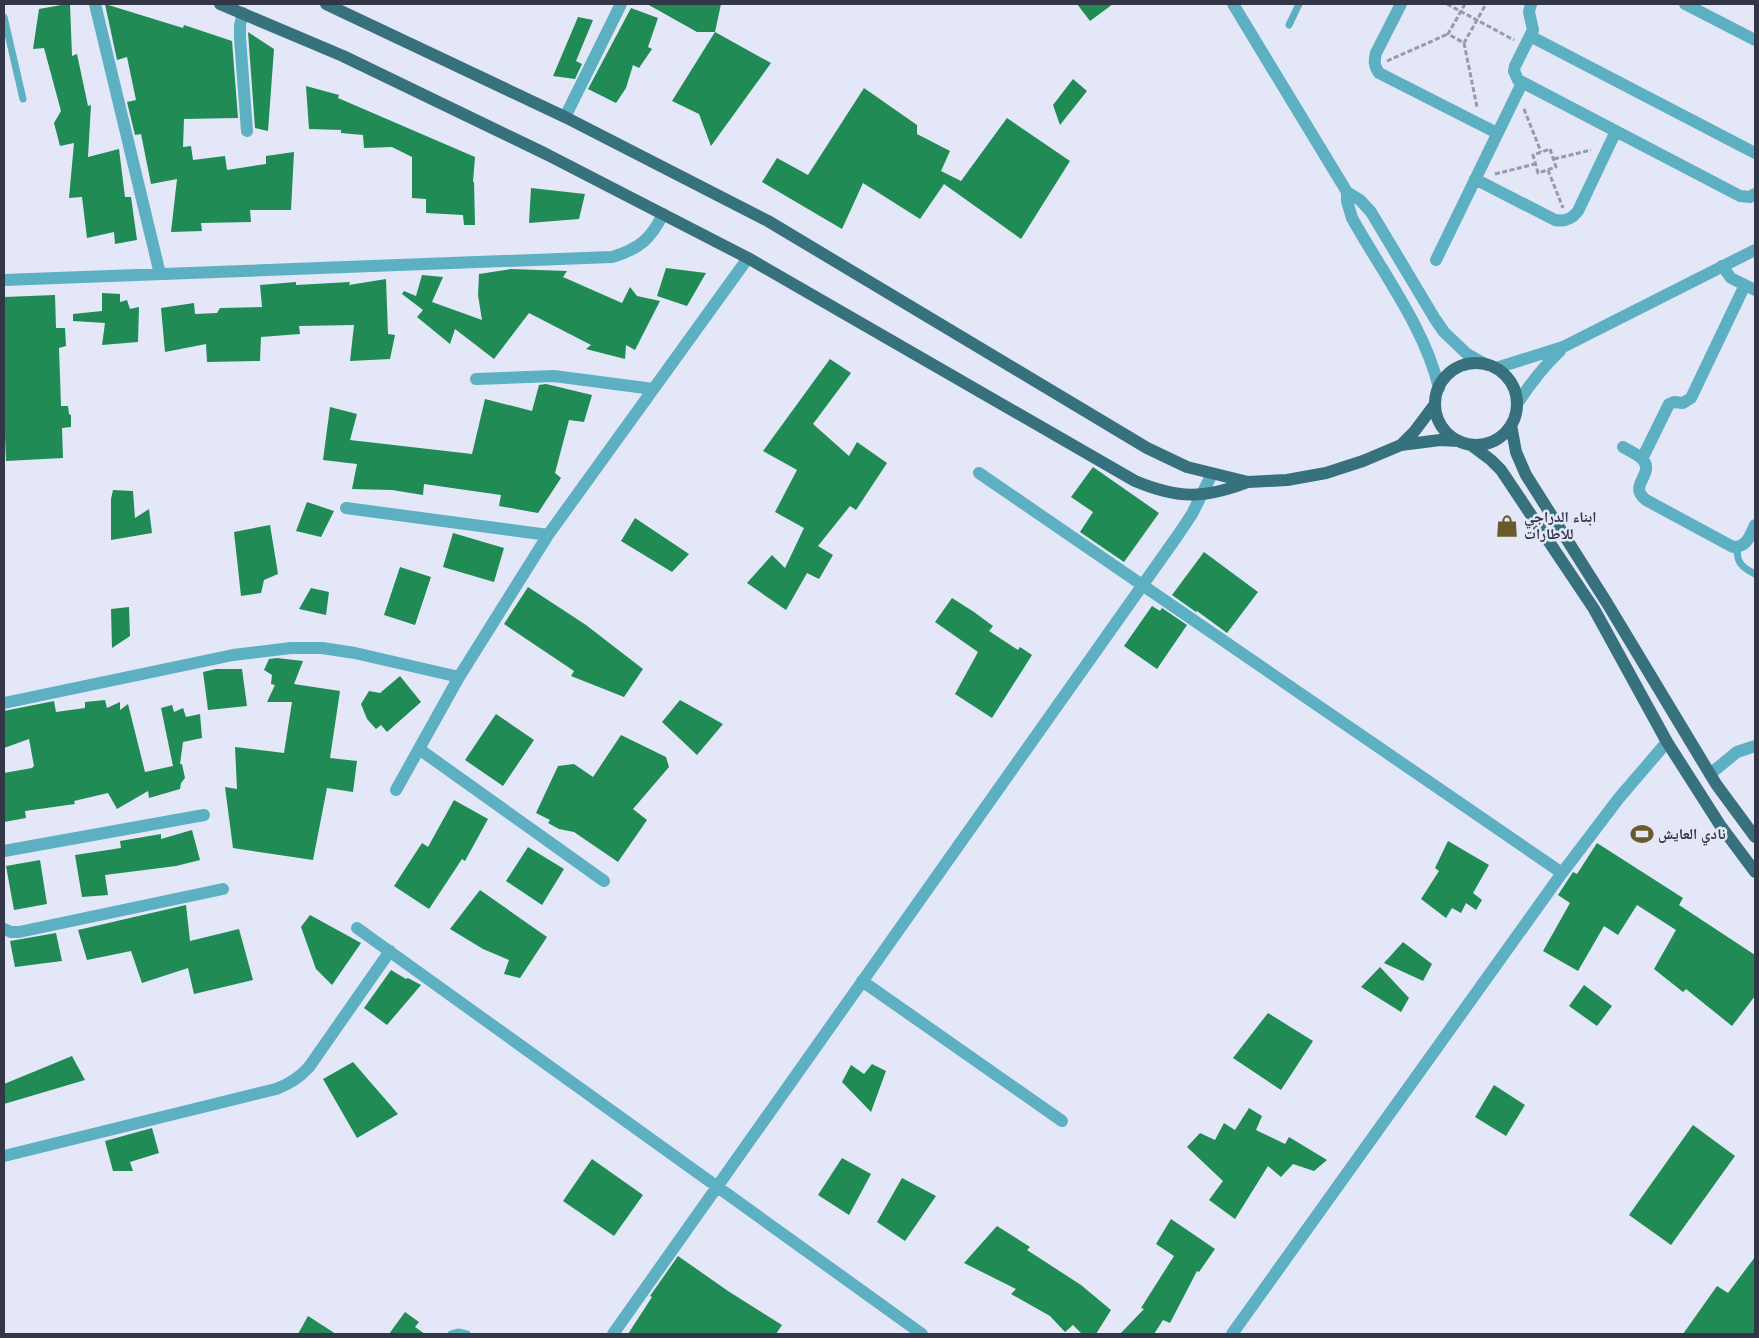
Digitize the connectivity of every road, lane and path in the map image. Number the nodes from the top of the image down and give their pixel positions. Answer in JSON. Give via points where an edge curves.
{"nodes":[{"id":1,"x":95,"y":4,"type":"edge"},
{"id":2,"x":220,"y":4,"type":"edge"},
{"id":3,"x":326,"y":4,"type":"edge"},
{"id":4,"x":621,"y":4,"type":"edge"},
{"id":5,"x":1233,"y":4,"type":"edge"},
{"id":6,"x":1299,"y":4,"type":"edge"},
{"id":7,"x":1401,"y":4,"type":"edge"},
{"id":8,"x":1447,"y":4,"type":"edge"},
{"id":9,"x":1465,"y":4,"type":"edge"},
{"id":10,"x":1486,"y":4,"type":"edge"},
{"id":11,"x":1531,"y":4,"type":"edge"},
{"id":12,"x":1685,"y":4,"type":"edge"},
{"id":13,"x":1461,"y":11,"type":"junction"},
{"id":14,"x":243,"y":13,"type":"junction"},
{"id":15,"x":4,"y":17,"type":"edge"},
{"id":16,"x":1477,"y":20,"type":"junction"},
{"id":17,"x":1289,"y":24,"type":"dead end"},
{"id":18,"x":1448,"y":34,"type":"junction"},
{"id":19,"x":1755,"y":40,"type":"edge"},
{"id":20,"x":1528,"y":41,"type":"junction"},
{"id":21,"x":1464,"y":43,"type":"junction"},
{"id":22,"x":1375,"y":67,"type":"junction"},
{"id":23,"x":1520,"y":88,"type":"junction"},
{"id":24,"x":23,"y":99,"type":"dead end"},
{"id":25,"x":565,"y":117,"type":"junction"},
{"id":26,"x":1481,"y":125,"type":"junction"},
{"id":27,"x":247,"y":131,"type":"dead end"},
{"id":28,"x":1616,"y":131,"type":"junction"},
{"id":29,"x":1497,"y":133,"type":"junction"},
{"id":30,"x":1609,"y":145,"type":"junction"},
{"id":31,"x":1541,"y":152,"type":"junction"},
{"id":32,"x":1755,"y":153,"type":"edge"},
{"id":33,"x":1554,"y":159,"type":"junction"},
{"id":34,"x":1535,"y":164,"type":"junction"},
{"id":35,"x":1548,"y":170,"type":"junction"},
{"id":36,"x":1475,"y":179,"type":"junction"},
{"id":37,"x":1348,"y":192,"type":"junction"},
{"id":38,"x":1755,"y":194,"type":"edge"},
{"id":39,"x":663,"y":214,"type":"junction"},
{"id":40,"x":1568,"y":220,"type":"junction"},
{"id":41,"x":1755,"y":250,"type":"edge"},
{"id":42,"x":748,"y":258,"type":"junction"},
{"id":43,"x":1436,"y":260,"type":"dead end"},
{"id":44,"x":1722,"y":266,"type":"junction"},
{"id":45,"x":160,"y":274,"type":"junction"},
{"id":46,"x":4,"y":280,"type":"edge"},
{"id":47,"x":1750,"y":288,"type":"edge"},
{"id":48,"x":1563,"y":347,"type":"junction"},
{"id":49,"x":1483,"y":364,"type":"junction"},
{"id":50,"x":1496,"y":368,"type":"junction"},
{"id":51,"x":476,"y":379,"type":"dead end"},
{"id":52,"x":1439,"y":388,"type":"junction"},
{"id":53,"x":653,"y":389,"type":"junction"},
{"id":54,"x":1436,"y":404,"type":"junction"},
{"id":55,"x":1517,"y":404,"type":"junction"},
{"id":56,"x":1511,"y":425,"type":"junction"},
{"id":57,"x":1465,"y":443,"type":"junction"},
{"id":58,"x":1401,"y":445,"type":"junction"},
{"id":59,"x":1623,"y":447,"type":"dead end"},
{"id":60,"x":1642,"y":459,"type":"junction"},
{"id":61,"x":979,"y":473,"type":"dead end"},
{"id":62,"x":1212,"y":474,"type":"junction"},
{"id":63,"x":1248,"y":482,"type":"junction"},
{"id":64,"x":1202,"y":495,"type":"junction"},
{"id":65,"x":346,"y":508,"type":"dead end"},
{"id":66,"x":1755,"y":525,"type":"edge"},
{"id":67,"x":548,"y":535,"type":"junction"},
{"id":68,"x":1738,"y":547,"type":"junction"},
{"id":69,"x":1755,"y":574,"type":"edge"},
{"id":70,"x":1142,"y":585,"type":"junction"},
{"id":71,"x":459,"y":677,"type":"junction"},
{"id":72,"x":4,"y":703,"type":"edge"},
{"id":73,"x":1667,"y":742,"type":"junction"},
{"id":74,"x":1755,"y":746,"type":"edge"},
{"id":75,"x":418,"y":749,"type":"junction"},
{"id":76,"x":1710,"y":774,"type":"junction"},
{"id":77,"x":396,"y":790,"type":"dead end"},
{"id":78,"x":204,"y":815,"type":"dead end"},
{"id":79,"x":1755,"y":837,"type":"edge"},
{"id":80,"x":4,"y":851,"type":"edge"},
{"id":81,"x":1755,"y":872,"type":"edge"},
{"id":82,"x":1562,"y":873,"type":"junction"},
{"id":83,"x":604,"y":881,"type":"dead end"},
{"id":84,"x":223,"y":889,"type":"dead end"},
{"id":85,"x":357,"y":928,"type":"dead end"},
{"id":86,"x":4,"y":929,"type":"edge"},
{"id":87,"x":390,"y":951,"type":"junction"},
{"id":88,"x":862,"y":981,"type":"junction"},
{"id":89,"x":1062,"y":1121,"type":"dead end"},
{"id":90,"x":4,"y":1156,"type":"edge"},
{"id":91,"x":717,"y":1187,"type":"junction"},
{"id":92,"x":451,"y":1334,"type":"edge"},
{"id":93,"x":468,"y":1334,"type":"edge"},
{"id":94,"x":613,"y":1334,"type":"edge"},
{"id":95,"x":922,"y":1334,"type":"edge"},
{"id":96,"x":1232,"y":1334,"type":"edge"}],
"edges":[{"from":1,"to":45,"type":"street"},
{"from":2,"to":14,"type":"main road"},
{"from":3,"to":25,"type":"main road"},
{"from":4,"to":25,"type":"street"},
{"from":5,"to":37,"type":"street"},
{"from":6,"to":17,"type":"lane"},
{"from":7,"to":22,"type":"street","via":[[1376,52]]},
{"from":8,"to":13,"type":"path"},
{"from":9,"to":13,"type":"path"},
{"from":10,"to":16,"type":"path"},
{"from":11,"to":20,"type":"street","via":[[1529,12],[1533,30]]},
{"from":12,"to":19,"type":"street"},
{"from":13,"to":16,"type":"path"},
{"from":13,"to":18,"type":"path"},
{"from":14,"to":27,"type":"street","via":[[240,38]]},
{"from":14,"to":39,"type":"main road","via":[[342,56]]},
{"from":15,"to":24,"type":"lane"},
{"from":16,"to":20,"type":"path"},
{"from":16,"to":21,"type":"path"},
{"from":18,"to":21,"type":"path"},
{"from":18,"to":22,"type":"path"},
{"from":20,"to":23,"type":"street","via":[[1514,71]]},
{"from":20,"to":32,"type":"street"},
{"from":21,"to":26,"type":"path"},
{"from":22,"to":26,"type":"street","via":[[1385,77]]},
{"from":23,"to":28,"type":"street"},
{"from":23,"to":29,"type":"street"},
{"from":23,"to":31,"type":"path"},
{"from":25,"to":62,"type":"main road","via":[[768,222],[1147,448]]},
{"from":26,"to":29,"type":"street"},
{"from":28,"to":30,"type":"street"},
{"from":28,"to":38,"type":"street","via":[[1740,196]]},
{"from":29,"to":36,"type":"street"},
{"from":30,"to":33,"type":"path"},
{"from":30,"to":40,"type":"street","via":[[1578,211]]},
{"from":31,"to":33,"type":"path","via":[[1550,149]]},
{"from":31,"to":34,"type":"path","via":[[1533,155]]},
{"from":33,"to":35,"type":"path","via":[[1556,167]]},
{"from":34,"to":35,"type":"path","via":[[1538,173]]},
{"from":34,"to":36,"type":"path"},
{"from":35,"to":40,"type":"path"},
{"from":36,"to":40,"type":"street","via":[[1555,220]]},
{"from":36,"to":43,"type":"street"},
{"from":37,"to":49,"type":"street","via":[[1371,212],[1444,332]]},
{"from":37,"to":52,"type":"street","via":[[1352,218],[1425,344]]},
{"from":39,"to":42,"type":"main road"},
{"from":39,"to":45,"type":"street","via":[[644,242],[629,252],[612,257]]},
{"from":41,"to":44,"type":"street"},
{"from":42,"to":53,"type":"street"},
{"from":42,"to":64,"type":"main road","via":[[1134,481],[1165,492]]},
{"from":44,"to":47,"type":"street","via":[[1731,278]]},
{"from":44,"to":48,"type":"street"},
{"from":45,"to":46,"type":"street"},
{"from":47,"to":60,"type":"street","via":[[1691,398],[1686,402],[1669,404]]},
{"from":48,"to":50,"type":"street"},
{"from":48,"to":55,"type":"street","via":[[1544,366]]},
{"from":49,"to":50,"type":"main road"},
{"from":49,"to":52,"type":"main road","via":[[1472,363],[1452,371]]},
{"from":50,"to":55,"type":"main road","via":[[1512,383]]},
{"from":51,"to":53,"type":"street","via":[[554,376]]},
{"from":52,"to":54,"type":"main road"},
{"from":53,"to":67,"type":"street"},
{"from":54,"to":57,"type":"main road","via":[[1442,426]]},
{"from":54,"to":58,"type":"main road"},
{"from":55,"to":56,"type":"main road"},
{"from":56,"to":57,"type":"main road","via":[[1494,441]]},
{"from":56,"to":76,"type":"main road","via":[[1516,452],[1526,475],[1608,603]]},
{"from":57,"to":58,"type":"main road","via":[[1440,440]]},
{"from":57,"to":73,"type":"main road","via":[[1501,470],[1594,609]]},
{"from":58,"to":63,"type":"main road","via":[[1326,473]]},
{"from":59,"to":60,"type":"street"},
{"from":60,"to":68,"type":"street","via":[[1646,469],[1639,491],[1643,498],[1728,545]]},
{"from":61,"to":70,"type":"street"},
{"from":62,"to":63,"type":"main road"},
{"from":62,"to":64,"type":"street"},
{"from":63,"to":64,"type":"main road"},
{"from":64,"to":70,"type":"street"},
{"from":65,"to":67,"type":"street"},
{"from":66,"to":68,"type":"street","via":[[1745,543]]},
{"from":67,"to":71,"type":"street"},
{"from":68,"to":69,"type":"lane","via":[[1742,566]]},
{"from":70,"to":82,"type":"street"},
{"from":70,"to":88,"type":"street"},
{"from":71,"to":72,"type":"street","via":[[355,653],[291,648],[232,655]]},
{"from":71,"to":75,"type":"street"},
{"from":73,"to":81,"type":"main road"},
{"from":73,"to":82,"type":"street"},
{"from":74,"to":76,"type":"street","via":[[1737,752]]},
{"from":75,"to":77,"type":"street"},
{"from":75,"to":83,"type":"street"},
{"from":76,"to":79,"type":"main road"},
{"from":78,"to":80,"type":"street"},
{"from":82,"to":96,"type":"street"},
{"from":84,"to":86,"type":"street","via":[[19,932]]},
{"from":85,"to":87,"type":"street"},
{"from":87,"to":90,"type":"street","via":[[309,1067],[289,1084]]},
{"from":87,"to":91,"type":"street"},
{"from":88,"to":89,"type":"street"},
{"from":88,"to":91,"type":"street"},
{"from":91,"to":94,"type":"street"},
{"from":91,"to":95,"type":"street"},
{"from":92,"to":93,"type":"lane"}]}
